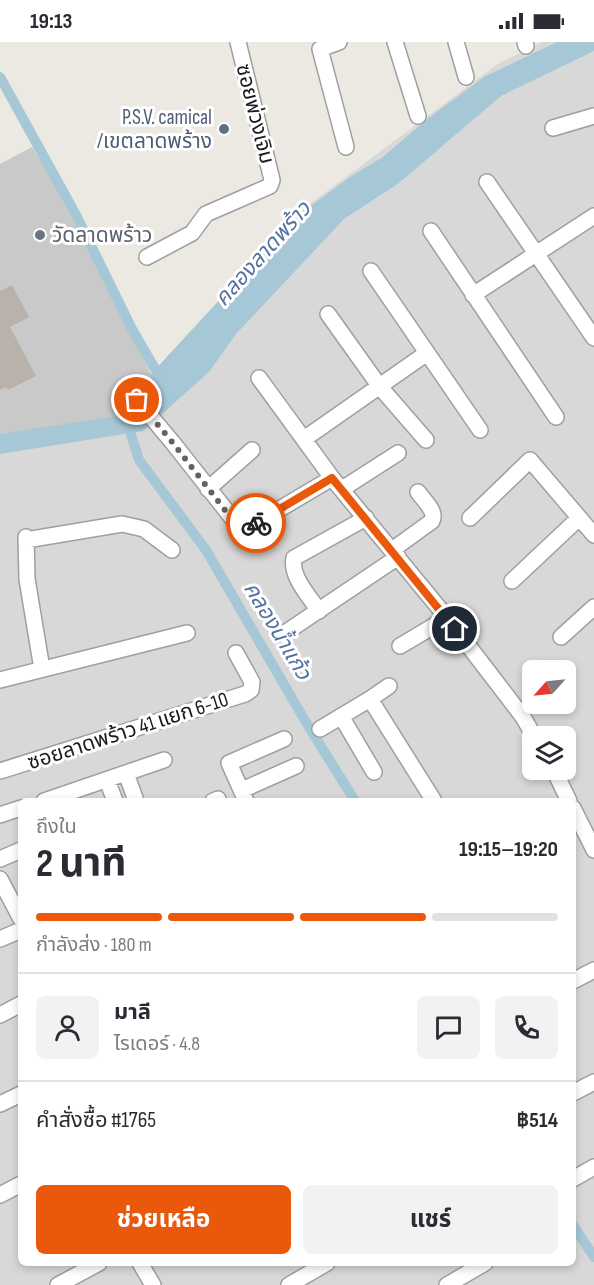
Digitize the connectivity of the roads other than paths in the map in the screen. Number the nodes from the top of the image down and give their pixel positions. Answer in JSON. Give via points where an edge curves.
{"nodes":[{"id":1,"x":238,"y":42,"type":"edge"},
{"id":2,"x":339,"y":42,"type":"edge"},
{"id":3,"x":395,"y":42,"type":"edge"},
{"id":4,"x":456,"y":42,"type":"edge"},
{"id":5,"x":466,"y":77,"type":"dead end"},
{"id":6,"x":418,"y":116,"type":"dead end"},
{"id":7,"x":594,"y":116,"type":"edge"},
{"id":8,"x":553,"y":128,"type":"dead end"},
{"id":9,"x":346,"y":147,"type":"dead end"},
{"id":10,"x":487,"y":182,"type":"dead end"},
{"id":11,"x":594,"y":216,"type":"edge"},
{"id":12,"x":431,"y":231,"type":"dead end"},
{"id":13,"x":537,"y":254,"type":"junction"},
{"id":14,"x":147,"y":257,"type":"dead end"},
{"id":15,"x":371,"y":271,"type":"dead end"},
{"id":16,"x":473,"y":295,"type":"junction"},
{"id":17,"x":328,"y":314,"type":"dead end"},
{"id":18,"x":594,"y":338,"type":"edge"},
{"id":19,"x":427,"y":353,"type":"junction"},
{"id":20,"x":259,"y":378,"type":"dead end"},
{"id":21,"x":380,"y":387,"type":"junction"},
{"id":22,"x":137,"y":400,"type":"dead end"},
{"id":23,"x":556,"y":417,"type":"dead end"},
{"id":24,"x":480,"y":430,"type":"dead end"},
{"id":25,"x":304,"y":439,"type":"junction"},
{"id":26,"x":426,"y":440,"type":"dead end"},
{"id":27,"x":252,"y":450,"type":"dead end"},
{"id":28,"x":398,"y":453,"type":"dead end"},
{"id":29,"x":337,"y":483,"type":"junction"},
{"id":30,"x":208,"y":489,"type":"junction"},
{"id":31,"x":418,"y":492,"type":"dead end"},
{"id":32,"x":366,"y":518,"type":"junction"},
{"id":33,"x":470,"y":518,"type":"dead end"},
{"id":34,"x":579,"y":518,"type":"junction"},
{"id":35,"x":594,"y":535,"type":"edge"},
{"id":36,"x":172,"y":550,"type":"dead end"},
{"id":37,"x":395,"y":554,"type":"junction"},
{"id":38,"x":512,"y":580,"type":"dead end"},
{"id":39,"x":594,"y":607,"type":"edge"},
{"id":40,"x":319,"y":611,"type":"junction"},
{"id":41,"x":447,"y":618,"type":"junction"},
{"id":42,"x":187,"y":633,"type":"dead end"},
{"id":43,"x":282,"y":635,"type":"dead end"},
{"id":44,"x":561,"y":637,"type":"dead end"},
{"id":45,"x":400,"y":646,"type":"dead end"},
{"id":46,"x":236,"y":653,"type":"dead end"},
{"id":47,"x":42,"y":669,"type":"junction"},
{"id":48,"x":0,"y":680,"type":"edge"},
{"id":49,"x":389,"y":686,"type":"dead end"},
{"id":50,"x":369,"y":699,"type":"junction"},
{"id":51,"x":341,"y":716,"type":"junction"},
{"id":52,"x":528,"y":726,"type":"edge"},
{"id":53,"x":320,"y":729,"type":"dead end"},
{"id":54,"x":284,"y":739,"type":"dead end"},
{"id":55,"x":164,"y":760,"type":"dead end"},
{"id":56,"x":296,"y":766,"type":"dead end"},
{"id":57,"x":0,"y":771,"type":"edge"},
{"id":58,"x":374,"y":772,"type":"dead end"},
{"id":59,"x":126,"y":773,"type":"junction"},
{"id":60,"x":107,"y":780,"type":"junction"},
{"id":61,"x":559,"y":780,"type":"edge"},
{"id":62,"x":244,"y":795,"type":"edge"},
{"id":63,"x":53,"y":798,"type":"edge"},
{"id":64,"x":114,"y":798,"type":"edge"},
{"id":65,"x":135,"y":798,"type":"edge"},
{"id":66,"x":432,"y":798,"type":"edge"},
{"id":67,"x":568,"y":798,"type":"edge"},
{"id":68,"x":18,"y":809,"type":"edge"},
{"id":69,"x":576,"y":814,"type":"edge"},
{"id":70,"x":0,"y":815,"type":"edge"},
{"id":71,"x":594,"y":850,"type":"edge"},
{"id":72,"x":18,"y":851,"type":"edge"},
{"id":73,"x":0,"y":859,"type":"edge"},
{"id":74,"x":0,"y":879,"type":"edge"},
{"id":75,"x":18,"y":913,"type":"edge"},
{"id":76,"x":18,"y":931,"type":"edge"},
{"id":77,"x":0,"y":939,"type":"edge"},
{"id":78,"x":594,"y":970,"type":"edge"},
{"id":79,"x":576,"y":979,"type":"edge"},
{"id":80,"x":18,"y":1006,"type":"edge"},
{"id":81,"x":0,"y":1015,"type":"edge"},
{"id":82,"x":594,"y":1082,"type":"edge"},
{"id":83,"x":576,"y":1091,"type":"edge"},
{"id":84,"x":18,"y":1095,"type":"edge"},
{"id":85,"x":0,"y":1104,"type":"edge"},
{"id":86,"x":594,"y":1167,"type":"edge"},
{"id":87,"x":576,"y":1177,"type":"edge"},
{"id":88,"x":18,"y":1186,"type":"edge"},
{"id":89,"x":0,"y":1195,"type":"edge"},
{"id":90,"x":93,"y":1266,"type":"edge"},
{"id":91,"x":142,"y":1266,"type":"edge"},
{"id":92,"x":322,"y":1266,"type":"edge"},
{"id":93,"x":480,"y":1266,"type":"edge"},
{"id":94,"x":58,"y":1285,"type":"edge"},
{"id":95,"x":153,"y":1285,"type":"edge"},
{"id":96,"x":289,"y":1285,"type":"edge"},
{"id":97,"x":447,"y":1285,"type":"edge"}],
"edges":[{"from":1,"to":14,"type":"street","name":"ซอยพ่วงเจิม","via":[[272,180],[270,186],[206,214],[192,232]]},
{"from":2,"to":9,"type":"street","via":[[320,49]]},
{"from":3,"to":6,"type":"street"},
{"from":4,"to":5,"type":"street"},
{"from":7,"to":8,"type":"street"},
{"from":10,"to":13,"type":"street"},
{"from":11,"to":13,"type":"street"},
{"from":12,"to":16,"type":"street"},
{"from":13,"to":16,"type":"street"},
{"from":13,"to":18,"type":"street"},
{"from":15,"to":19,"type":"street"},
{"from":16,"to":23,"type":"street"},
{"from":17,"to":21,"type":"street"},
{"from":19,"to":21,"type":"street"},
{"from":19,"to":24,"type":"street"},
{"from":20,"to":25,"type":"street"},
{"from":21,"to":25,"type":"street"},
{"from":21,"to":26,"type":"street"},
{"from":22,"to":30,"type":"street"},
{"from":25,"to":29,"type":"street"},
{"from":27,"to":30,"type":"street"},
{"from":28,"to":29,"type":"street"},
{"from":29,"to":30,"type":"street","via":[[246,529],[235,523]]},
{"from":29,"to":32,"type":"street"},
{"from":31,"to":37,"type":"street","via":[[434,518]]},
{"from":32,"to":37,"type":"street"},
{"from":32,"to":40,"type":"street","via":[[294,558],[295,574]]},
{"from":33,"to":34,"type":"street","via":[[530,460]]},
{"from":34,"to":35,"type":"street"},
{"from":34,"to":38,"type":"street"},
{"from":36,"to":47,"type":"street","via":[[144,529],[122,524],[26,538],[27,579]]},
{"from":37,"to":40,"type":"street"},
{"from":37,"to":41,"type":"street"},
{"from":39,"to":44,"type":"street"},
{"from":40,"to":43,"type":"street"},
{"from":41,"to":45,"type":"street"},
{"from":41,"to":52,"type":"street"},
{"from":42,"to":47,"type":"street"},
{"from":46,"to":57,"type":"street","name":"ซอยลาดพร้าว 41 แยก 6-10","via":[[252,682],[251,690],[245,694]]},
{"from":47,"to":48,"type":"street"},
{"from":49,"to":50,"type":"street"},
{"from":50,"to":51,"type":"street"},
{"from":50,"to":66,"type":"street"},
{"from":51,"to":53,"type":"street"},
{"from":51,"to":58,"type":"street"},
{"from":54,"to":62,"type":"street","via":[[230,763]]},
{"from":55,"to":59,"type":"street"},
{"from":56,"to":62,"type":"street"},
{"from":59,"to":60,"type":"street"},
{"from":59,"to":65,"type":"street"},
{"from":60,"to":63,"type":"street"},
{"from":60,"to":64,"type":"street"},
{"from":61,"to":67,"type":"street"},
{"from":68,"to":70,"type":"street"},
{"from":69,"to":71,"type":"street"},
{"from":72,"to":73,"type":"street"},
{"from":74,"to":75,"type":"street"},
{"from":76,"to":77,"type":"street"},
{"from":78,"to":79,"type":"street"},
{"from":80,"to":81,"type":"street"},
{"from":82,"to":83,"type":"street"},
{"from":84,"to":85,"type":"street"},
{"from":86,"to":87,"type":"street"},
{"from":88,"to":89,"type":"street"},
{"from":90,"to":94,"type":"street"},
{"from":91,"to":95,"type":"street"},
{"from":92,"to":96,"type":"street"},
{"from":93,"to":97,"type":"street"}]}
